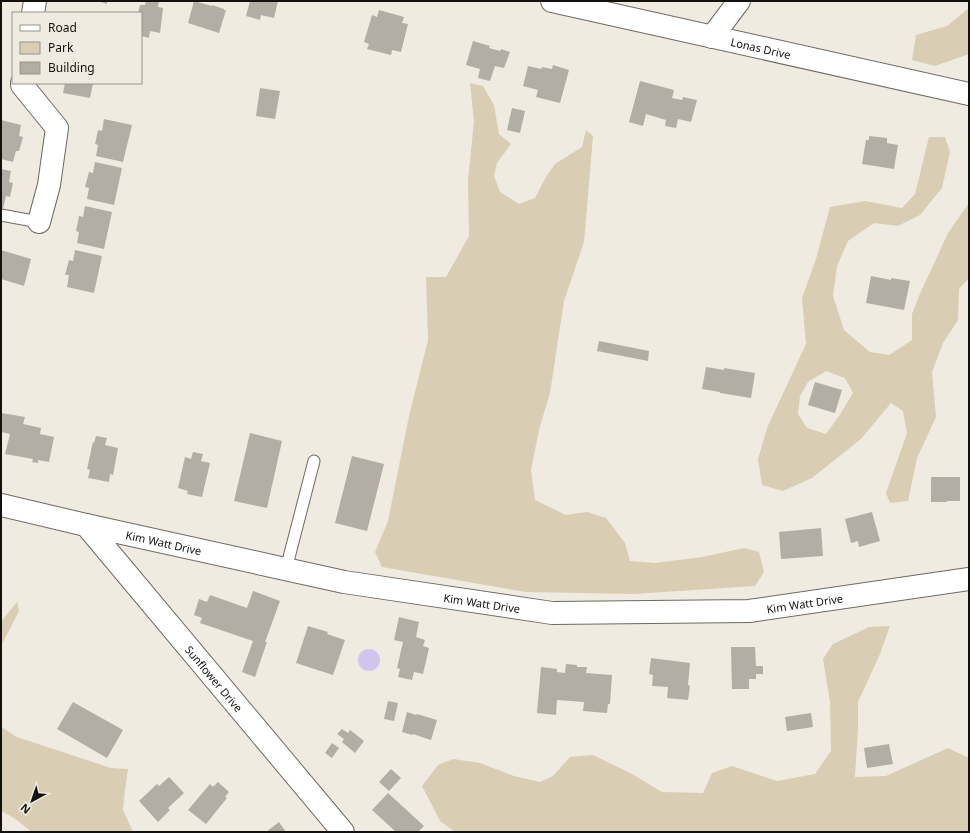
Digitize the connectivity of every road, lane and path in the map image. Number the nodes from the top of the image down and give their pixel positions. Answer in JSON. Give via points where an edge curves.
{"nodes":[{"id":1,"x":35,"y":1,"type":"edge"},
{"id":2,"x":552,"y":1,"type":"edge"},
{"id":3,"x":739,"y":1,"type":"edge"},
{"id":4,"x":33,"y":12,"type":"edge"},
{"id":5,"x":712,"y":37,"type":"junction"},
{"id":6,"x":22,"y":84,"type":"edge"},
{"id":7,"x":969,"y":94,"type":"edge"},
{"id":8,"x":1,"y":216,"type":"edge"},
{"id":9,"x":39,"y":222,"type":"joint"},
{"id":10,"x":314,"y":461,"type":"dead end"},
{"id":11,"x":1,"y":505,"type":"edge"},
{"id":12,"x":86,"y":525,"type":"junction"},
{"id":13,"x":286,"y":569,"type":"junction"},
{"id":14,"x":969,"y":579,"type":"edge"},
{"id":15,"x":343,"y":832,"type":"edge"}],
"edges":[{"from":1,"to":4,"type":"street"},
{"from":2,"to":5,"type":"street","name":"Lonas Drive"},
{"from":3,"to":5,"type":"street"},
{"from":5,"to":7,"type":"street","name":"Lonas Drive"},
{"from":6,"to":9,"type":"street","via":[[57,128],[49,185]]},
{"from":8,"to":9,"type":"lane"},
{"from":10,"to":13,"type":"lane"},
{"from":11,"to":12,"type":"street","name":"Kim Watt Drive"},
{"from":12,"to":13,"type":"street","name":"Kim Watt Drive"},
{"from":12,"to":15,"type":"street","name":"Sunflower Drive"},
{"from":13,"to":14,"type":"street","name":"Kim Watt Drive","via":[[344,582],[552,613],[749,611]]}]}
